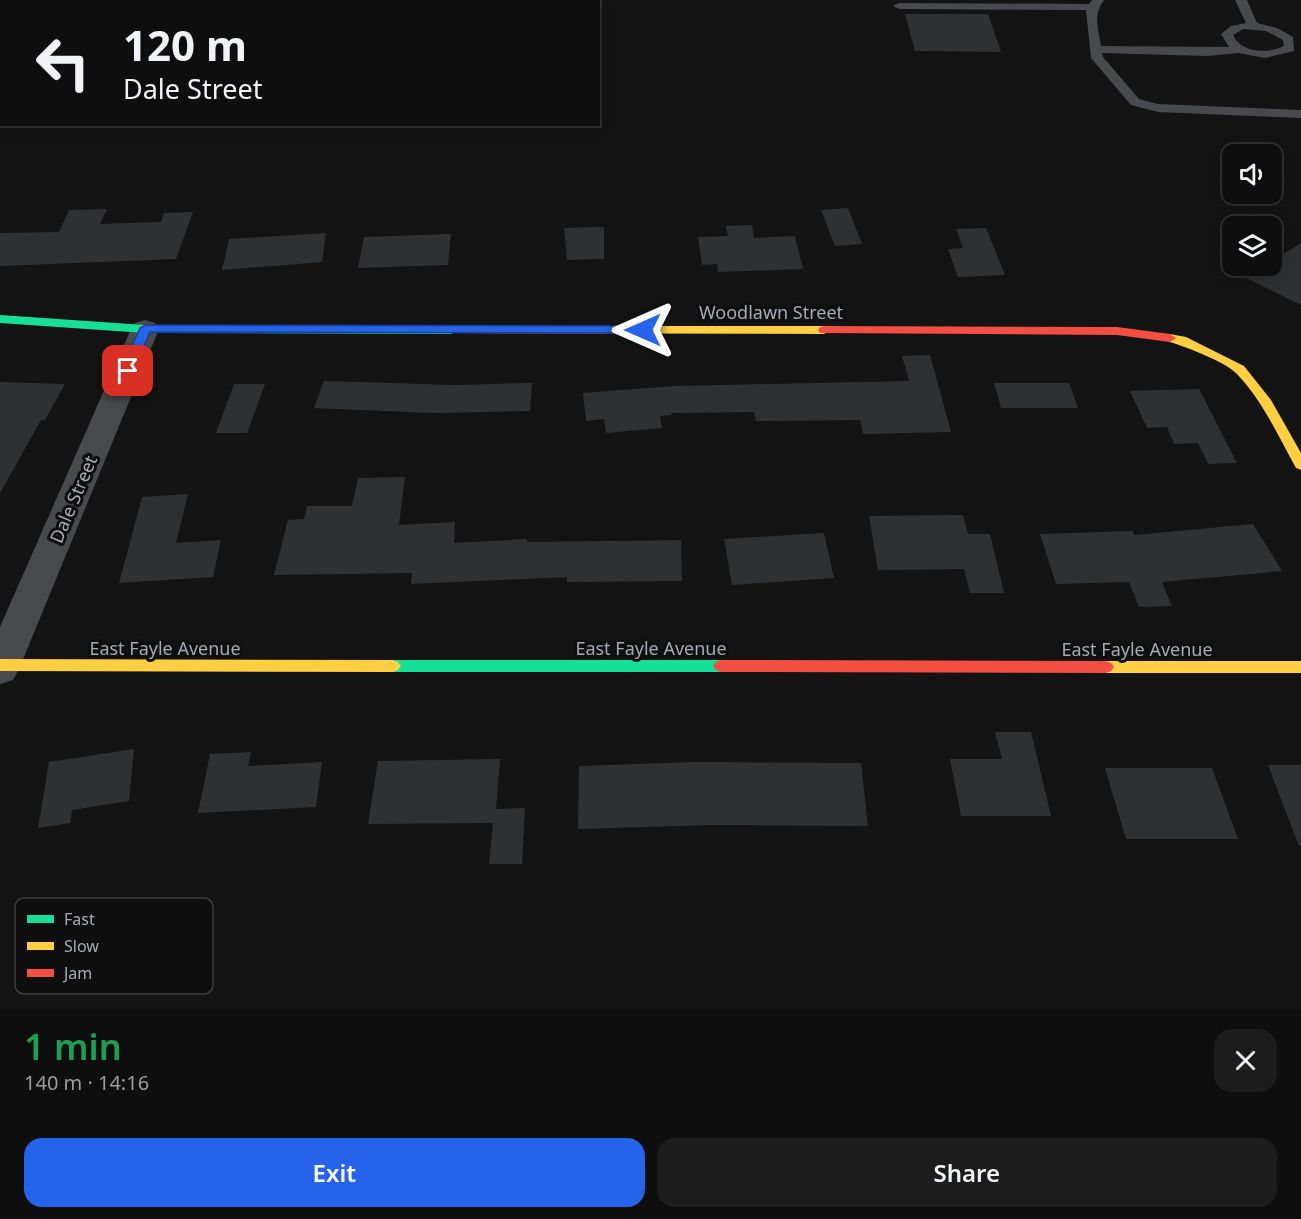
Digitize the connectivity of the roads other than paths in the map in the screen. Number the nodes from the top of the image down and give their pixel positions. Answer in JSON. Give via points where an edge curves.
{"nodes":[{"id":1,"x":1241,"y":0,"type":"edge"},
{"id":2,"x":1095,"y":4,"type":"edge"},
{"id":3,"x":898,"y":6,"type":"dead end"},
{"id":4,"x":1253,"y":26,"type":"junction"},
{"id":5,"x":1290,"y":48,"type":"junction"},
{"id":6,"x":1095,"y":49,"type":"junction"},
{"id":7,"x":1241,"y":49,"type":"junction"},
{"id":8,"x":1301,"y":61,"type":"edge"},
{"id":9,"x":1301,"y":114,"type":"edge"},
{"id":10,"x":0,"y":319,"type":"edge"},
{"id":11,"x":146,"y":328,"type":"junction"},
{"id":12,"x":1301,"y":465,"type":"edge"},
{"id":13,"x":1,"y":667,"type":"edge"},
{"id":14,"x":1301,"y":667,"type":"edge"}],
"edges":[{"from":1,"to":4,"type":"lane"},
{"from":2,"to":3,"type":"lane"},
{"from":2,"to":6,"type":"lane"},
{"from":4,"to":5,"type":"lane","via":[[1283,34],[1289,39]]},
{"from":4,"to":7,"type":"lane","via":[[1235,28],[1227,34],[1231,43]]},
{"from":5,"to":7,"type":"lane","via":[[1267,54]]},
{"from":5,"to":8,"type":"lane"},
{"from":6,"to":7,"type":"lane"},
{"from":6,"to":9,"type":"lane","via":[[1097,58],[1135,102],[1158,108]]},
{"from":10,"to":11,"type":"street","name":"Woodlawn Street"},
{"from":11,"to":12,"type":"street","name":"Woodlawn Street","via":[[1117,331],[1182,340],[1240,369],[1267,403]]},
{"from":11,"to":13,"type":"street","name":"Dale Street"},
{"from":13,"to":14,"type":"street","name":"East Fayle Avenue"}]}
